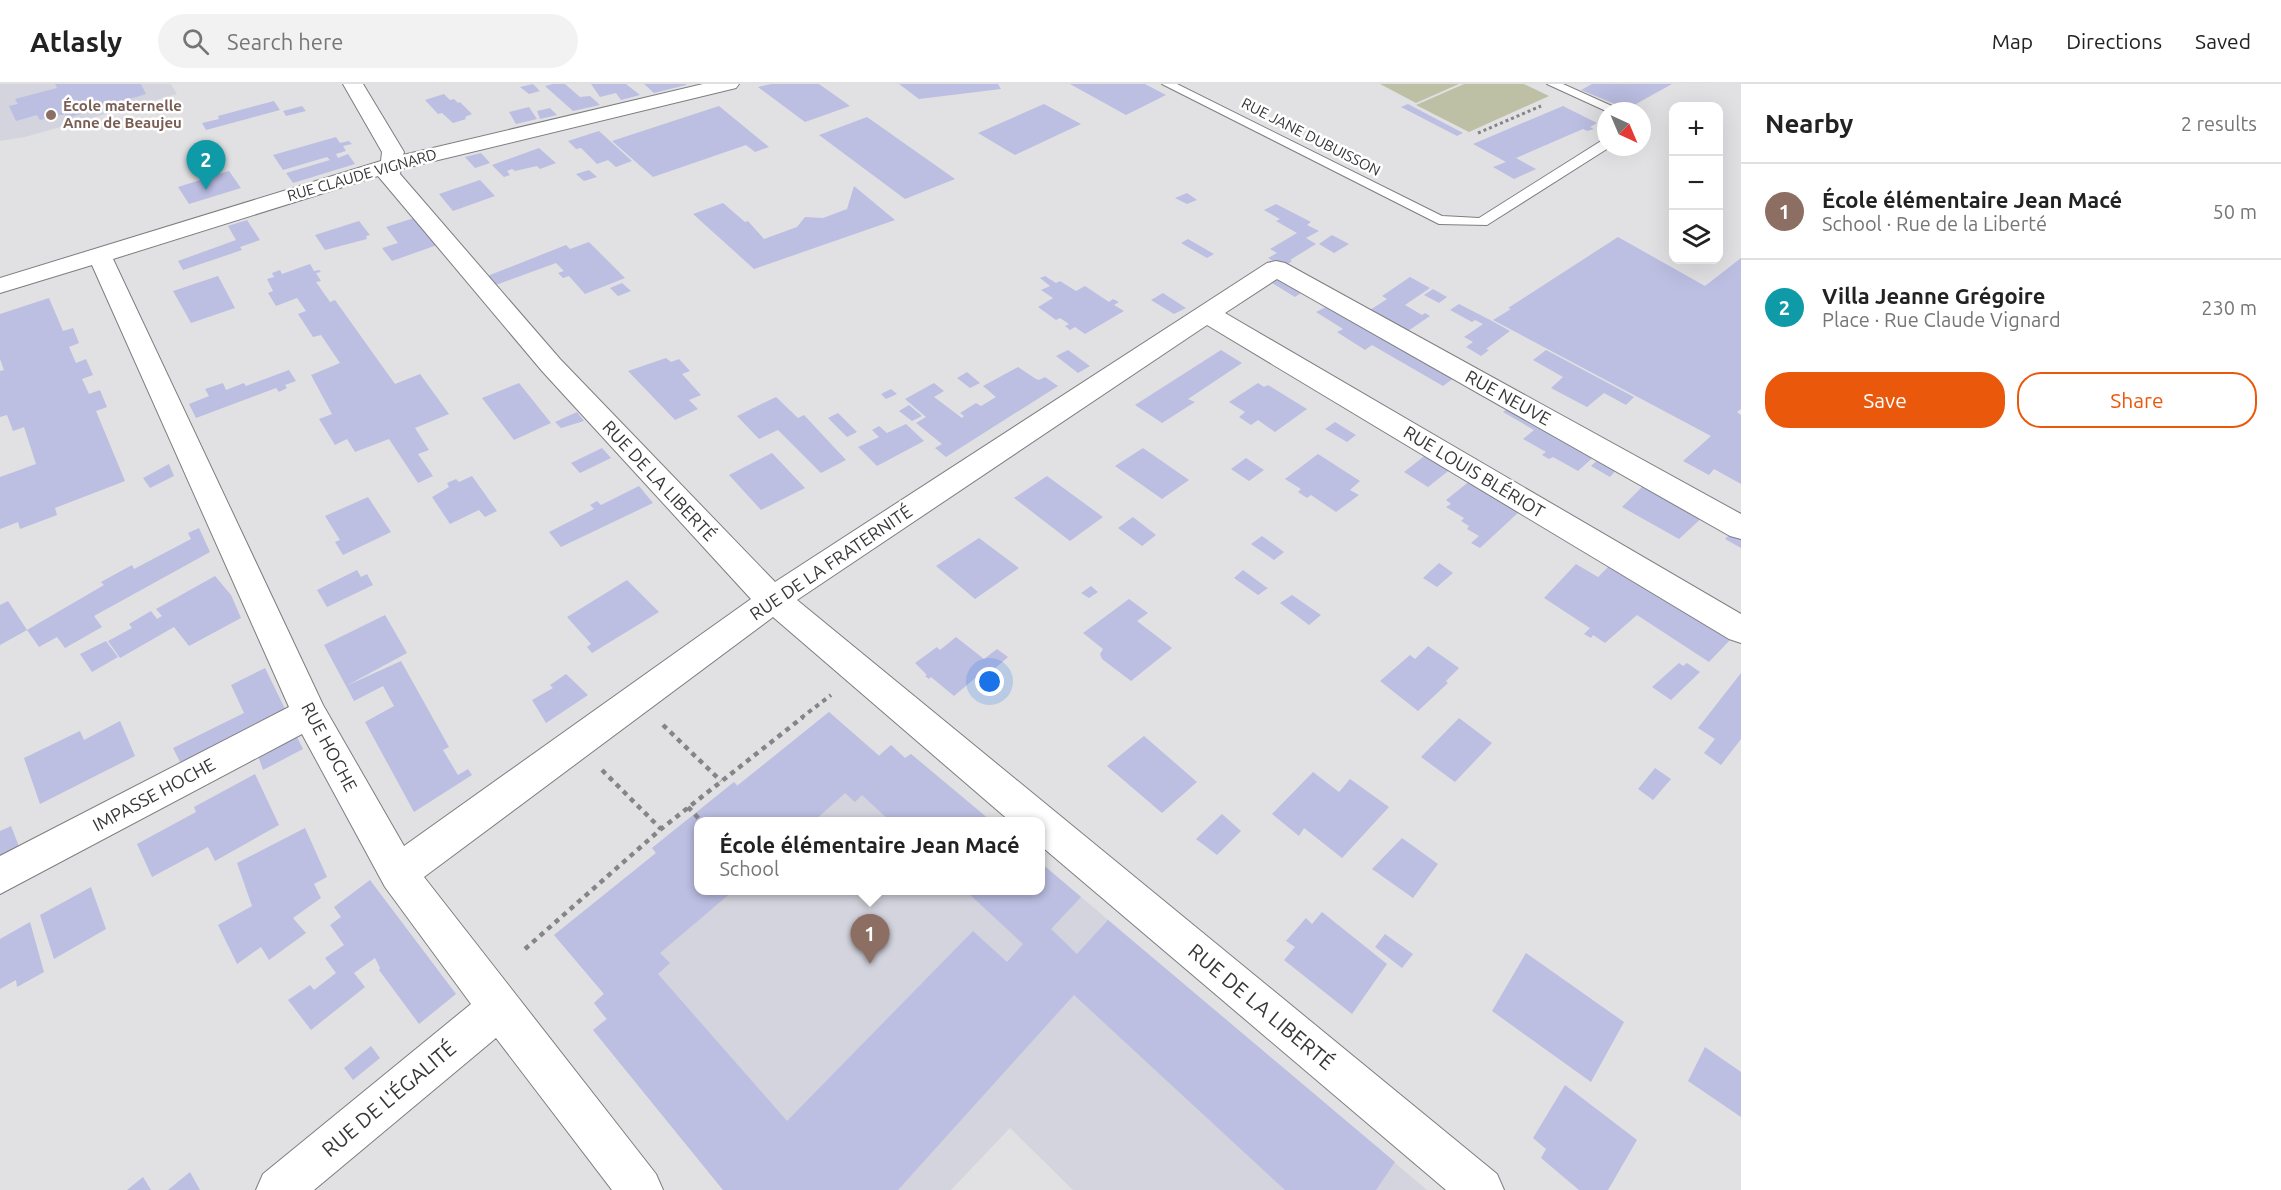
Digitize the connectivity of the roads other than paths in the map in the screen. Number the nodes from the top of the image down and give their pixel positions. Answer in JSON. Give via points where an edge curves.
{"nodes":[{"id":1,"x":353,"y":84,"type":"edge"},
{"id":2,"x":729,"y":84,"type":"edge"},
{"id":3,"x":1168,"y":84,"type":"edge"},
{"id":4,"x":1553,"y":84,"type":"edge"},
{"id":5,"x":1597,"y":103,"type":"edge"},
{"id":6,"x":1597,"y":150,"type":"edge"},
{"id":7,"x":389,"y":165,"type":"junction"},
{"id":8,"x":99,"y":255,"type":"junction"},
{"id":9,"x":1276,"y":268,"type":"joint"},
{"id":10,"x":0,"y":286,"type":"edge"},
{"id":11,"x":1207,"y":314,"type":"junction"},
{"id":12,"x":1741,"y":528,"type":"edge"},
{"id":13,"x":774,"y":600,"type":"junction"},
{"id":14,"x":1741,"y":630,"type":"edge"},
{"id":15,"x":309,"y":713,"type":"junction"},
{"id":16,"x":1034,"y":817,"type":"edge"},
{"id":17,"x":1045,"y":826,"type":"edge"},
{"id":18,"x":399,"y":874,"type":"junction"},
{"id":19,"x":0,"y":876,"type":"edge"},
{"id":20,"x":499,"y":1008,"type":"junction"},
{"id":21,"x":279,"y":1190,"type":"edge"},
{"id":22,"x":640,"y":1190,"type":"edge"},
{"id":23,"x":1481,"y":1190,"type":"edge"}],
"edges":[{"from":1,"to":7,"type":"street","name":"RUE DE LA LIBERTÉ","via":[[393,152]]},
{"from":2,"to":7,"type":"street","name":"RUE CLAUDE VIGNARD"},
{"from":3,"to":6,"type":"lane","name":"RUE JANE DUBUISSON","via":[[1439,220],[1482,222]]},
{"from":4,"to":5,"type":"lane"},
{"from":7,"to":8,"type":"street","name":"RUE CLAUDE VIGNARD"},
{"from":7,"to":13,"type":"street","name":"RUE DE LA LIBERTÉ","via":[[389,175],[551,364]]},
{"from":8,"to":10,"type":"street","name":"RUE CLAUDE VIGNARD"},
{"from":8,"to":15,"type":"street","name":"RUE HOCHE"},
{"from":9,"to":11,"type":"street","name":"RUE DE LA FRATERNITÉ"},
{"from":9,"to":12,"type":"street","name":"RUE NEUVE"},
{"from":11,"to":13,"type":"street","name":"RUE DE LA FRATERNITÉ"},
{"from":11,"to":14,"type":"street","name":"RUE LOUIS BLÉRIOT"},
{"from":13,"to":16,"type":"street","name":"RUE DE LA LIBERTÉ"},
{"from":13,"to":18,"type":"street","name":"RUE DE LA FRATERNITÉ"},
{"from":15,"to":18,"type":"street","name":"RUE HOCHE"},
{"from":15,"to":19,"type":"street","name":"IMPASSE HOCHE"},
{"from":17,"to":23,"type":"street","name":"RUE DE LA LIBERTÉ"},
{"from":18,"to":20,"type":"street","name":"RUE HOCHE"},
{"from":20,"to":21,"type":"street","name":"RUE DE L'ÉGALITÉ"},
{"from":20,"to":22,"type":"street","name":"RUE HOCHE"}]}
